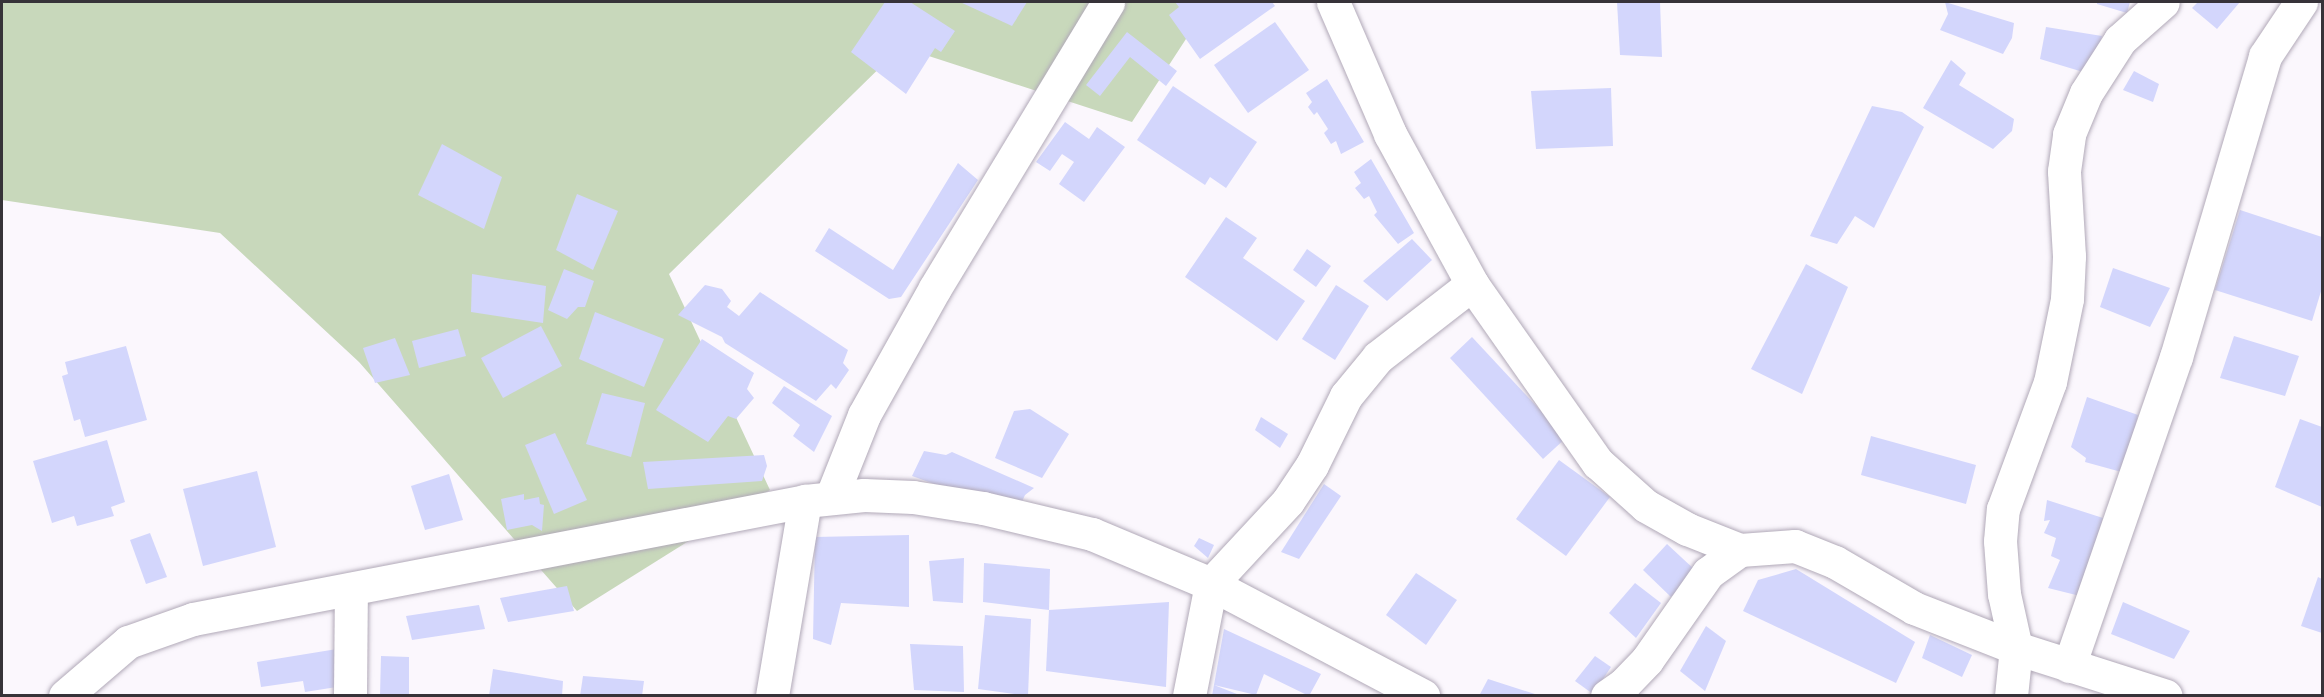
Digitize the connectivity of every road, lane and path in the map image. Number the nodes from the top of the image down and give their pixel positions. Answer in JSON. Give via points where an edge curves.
{"nodes":[{"id":1,"x":1108,"y":2,"type":"edge"},
{"id":2,"x":1333,"y":2,"type":"edge"},
{"id":3,"x":2163,"y":2,"type":"edge"},
{"id":4,"x":2301,"y":2,"type":"edge"},
{"id":5,"x":1472,"y":284,"type":"junction"},
{"id":6,"x":818,"y":500,"type":"junction"},
{"id":7,"x":1740,"y":550,"type":"junction"},
{"id":8,"x":1211,"y":584,"type":"junction"},
{"id":9,"x":351,"y":588,"type":"junction"},
{"id":10,"x":2016,"y":648,"type":"junction"},
{"id":11,"x":2069,"y":666,"type":"junction"},
{"id":12,"x":1619,"y":692,"type":"edge"},
{"id":13,"x":65,"y":696,"type":"edge"},
{"id":14,"x":350,"y":696,"type":"edge"},
{"id":15,"x":772,"y":696,"type":"edge"},
{"id":16,"x":1189,"y":696,"type":"edge"},
{"id":17,"x":1423,"y":696,"type":"edge"},
{"id":18,"x":2011,"y":696,"type":"edge"},
{"id":19,"x":2166,"y":696,"type":"edge"}],
"edges":[{"from":1,"to":6,"type":"street","via":[[935,288]]},
{"from":2,"to":5,"type":"street","via":[[1390,134]]},
{"from":3,"to":10,"type":"street","via":[[2120,40],[2086,93],[2069,134],[2064,171],[2069,256],[2067,299],[2050,382],[2003,509],[2000,541],[2004,594]]},
{"from":4,"to":11,"type":"street","via":[[2265,56],[2176,357]]},
{"from":5,"to":7,"type":"street","via":[[1598,463],[1646,506],[1687,530]]},
{"from":5,"to":8,"type":"street","via":[[1378,357],[1346,396],[1288,501]]},
{"from":6,"to":8,"type":"street","via":[[913,497],[982,508],[1092,534]]},
{"from":6,"to":9,"type":"street"},
{"from":6,"to":15,"type":"street"},
{"from":7,"to":10,"type":"street","via":[[1795,546],[1835,562],[1914,608]]},
{"from":7,"to":12,"type":"street","via":[[1708,573],[1647,660]]},
{"from":8,"to":16,"type":"street"},
{"from":8,"to":17,"type":"street"},
{"from":9,"to":13,"type":"street","via":[[193,619],[128,642]]},
{"from":9,"to":14,"type":"street"},
{"from":10,"to":11,"type":"street"},
{"from":10,"to":18,"type":"street"},
{"from":11,"to":19,"type":"street"}]}
